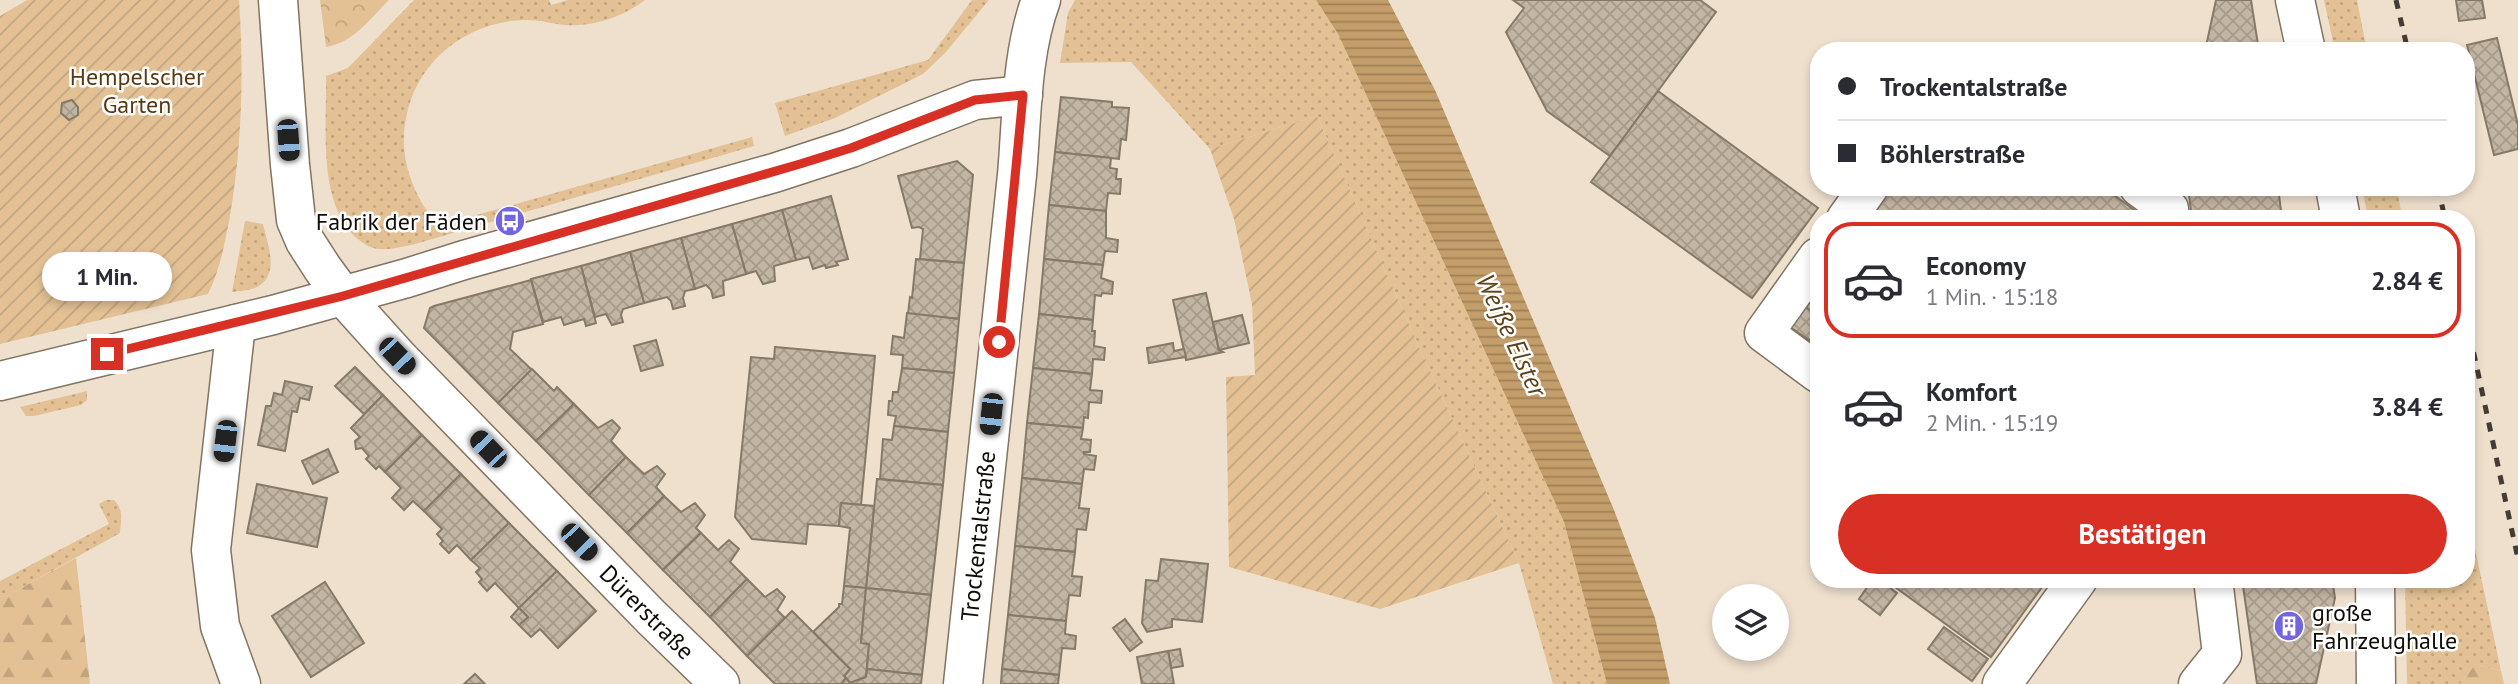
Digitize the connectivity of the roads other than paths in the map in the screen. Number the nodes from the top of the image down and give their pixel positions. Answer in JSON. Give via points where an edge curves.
{"nodes":[{"id":1,"x":278,"y":0,"type":"edge"},
{"id":2,"x":1041,"y":0,"type":"edge"},
{"id":3,"x":2295,"y":0,"type":"edge"},
{"id":4,"x":2304,"y":42,"type":"edge"},
{"id":5,"x":1023,"y":95,"type":"junction"},
{"id":6,"x":2151,"y":196,"type":"edge"},
{"id":7,"x":2169,"y":210,"type":"edge"},
{"id":8,"x":1810,"y":268,"type":"edge"},
{"id":9,"x":343,"y":296,"type":"junction"},
{"id":10,"x":236,"y":324,"type":"junction"},
{"id":11,"x":1810,"y":367,"type":"edge"},
{"id":12,"x":0,"y":381,"type":"edge"},
{"id":13,"x":2071,"y":588,"type":"edge"},
{"id":14,"x":2214,"y":588,"type":"edge"},
{"id":15,"x":2375,"y":588,"type":"edge"},
{"id":16,"x":241,"y":684,"type":"edge"},
{"id":17,"x":720,"y":684,"type":"edge"},
{"id":18,"x":962,"y":684,"type":"edge"},
{"id":19,"x":2002,"y":684,"type":"edge"},
{"id":20,"x":2198,"y":684,"type":"edge"},
{"id":21,"x":2375,"y":684,"type":"edge"}],
"edges":[{"from":1,"to":9,"type":"street","name":"Dürerstraße","via":[[296,220]]},
{"from":2,"to":5,"type":"street","name":"Trockentalstraße"},
{"from":3,"to":4,"type":"street"},
{"from":5,"to":9,"type":"street","via":[[975,100],[787,169]]},
{"from":5,"to":18,"type":"street","name":"Trockentalstraße"},
{"from":6,"to":7,"type":"street"},
{"from":8,"to":11,"type":"street","via":[[1764,333]]},
{"from":9,"to":10,"type":"street"},
{"from":9,"to":17,"type":"street","name":"Dürerstraße"},
{"from":10,"to":12,"type":"street"},
{"from":10,"to":16,"type":"street","via":[[211,550],[220,626]]},
{"from":13,"to":19,"type":"street"},
{"from":14,"to":20,"type":"street","via":[[2222,654]]},
{"from":15,"to":21,"type":"street"}]}
